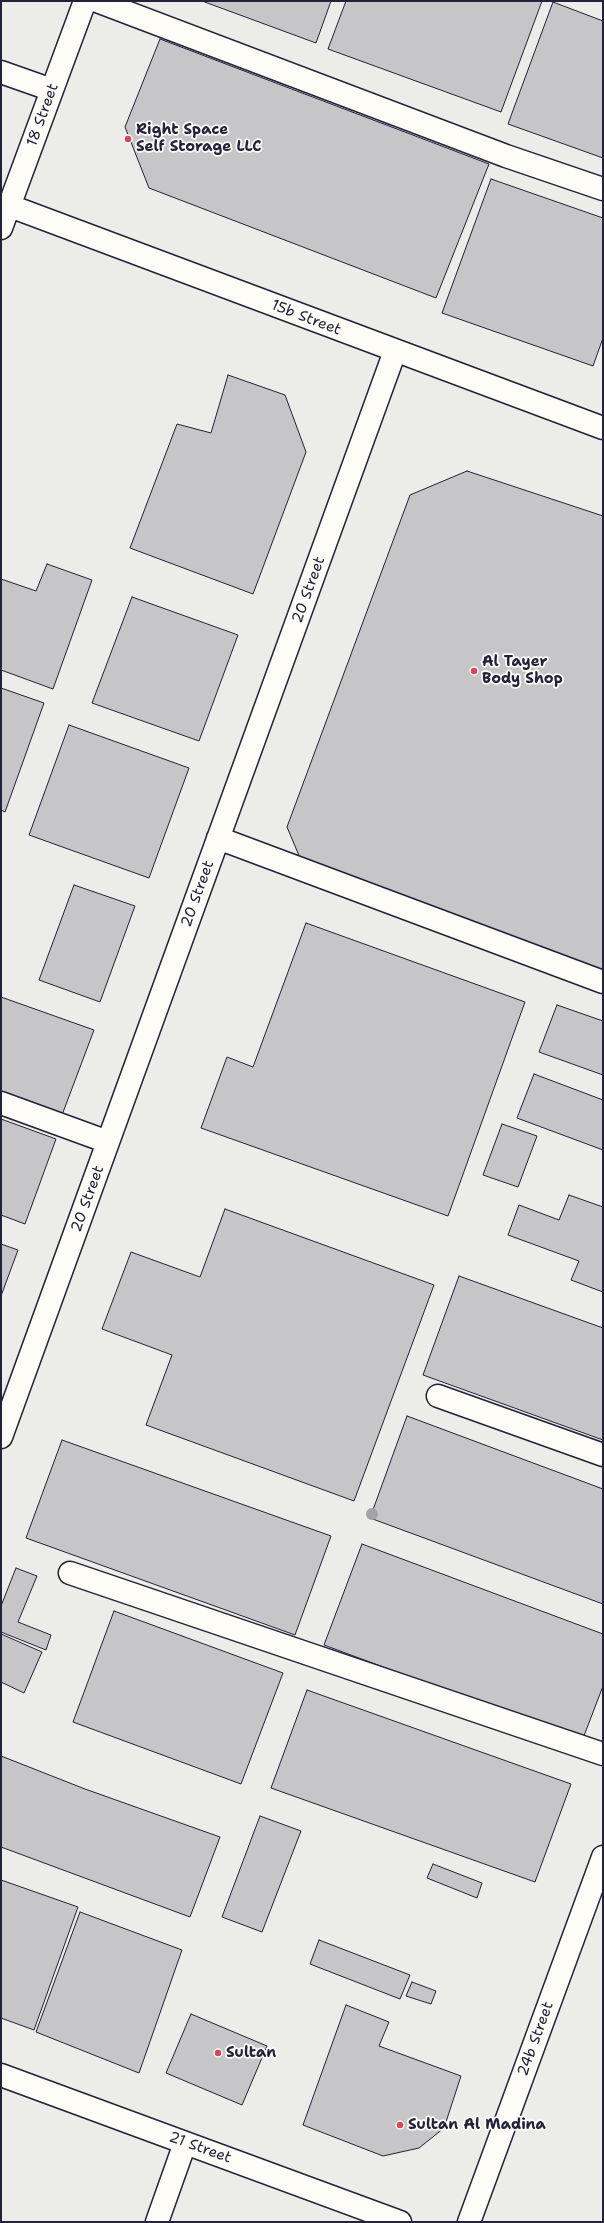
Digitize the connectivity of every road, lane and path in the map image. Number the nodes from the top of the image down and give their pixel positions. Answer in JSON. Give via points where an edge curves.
{"nodes":[{"id":1,"x":85,"y":1,"type":"edge"},
{"id":2,"x":97,"y":1,"type":"edge"},
{"id":3,"x":1,"y":72,"type":"edge"},
{"id":4,"x":52,"y":90,"type":"junction"},
{"id":5,"x":603,"y":190,"type":"edge"},
{"id":6,"x":10,"y":206,"type":"junction"},
{"id":7,"x":1,"y":228,"type":"edge"},
{"id":8,"x":395,"y":352,"type":"junction"},
{"id":9,"x":603,"y":428,"type":"edge"},
{"id":10,"x":218,"y":838,"type":"junction"},
{"id":11,"x":603,"y":982,"type":"edge"},
{"id":12,"x":1,"y":1102,"type":"edge"},
{"id":13,"x":108,"y":1142,"type":"junction"},
{"id":14,"x":438,"y":1396,"type":"dead end"},
{"id":15,"x":1,"y":1437,"type":"edge"},
{"id":16,"x":603,"y":1455,"type":"edge"},
{"id":17,"x":70,"y":1573,"type":"dead end"},
{"id":18,"x":603,"y":1754,"type":"edge"},
{"id":19,"x":603,"y":1857,"type":"edge"},
{"id":20,"x":1,"y":2075,"type":"edge"},
{"id":21,"x":185,"y":2143,"type":"junction"},
{"id":22,"x":157,"y":2222,"type":"edge"},
{"id":23,"x":400,"y":2222,"type":"edge"},
{"id":24,"x":469,"y":2222,"type":"edge"}],
"edges":[{"from":1,"to":4,"type":"street","name":"18 Street"},
{"from":2,"to":5,"type":"street","via":[[506,156]]},
{"from":3,"to":4,"type":"street"},
{"from":4,"to":6,"type":"street","name":"18 Street"},
{"from":6,"to":7,"type":"street","name":"18 Street"},
{"from":6,"to":8,"type":"street","name":"15b Street"},
{"from":8,"to":9,"type":"street","name":"15b Street"},
{"from":8,"to":10,"type":"street","name":"20 Street"},
{"from":10,"to":11,"type":"street"},
{"from":10,"to":13,"type":"street","name":"20 Street"},
{"from":12,"to":13,"type":"street"},
{"from":13,"to":15,"type":"street","name":"20 Street"},
{"from":14,"to":16,"type":"street"},
{"from":17,"to":18,"type":"street"},
{"from":19,"to":24,"type":"street","name":"24b Street"},
{"from":20,"to":21,"type":"street","name":"21 Street"},
{"from":21,"to":22,"type":"street"},
{"from":21,"to":23,"type":"street","name":"21 Street"}]}
